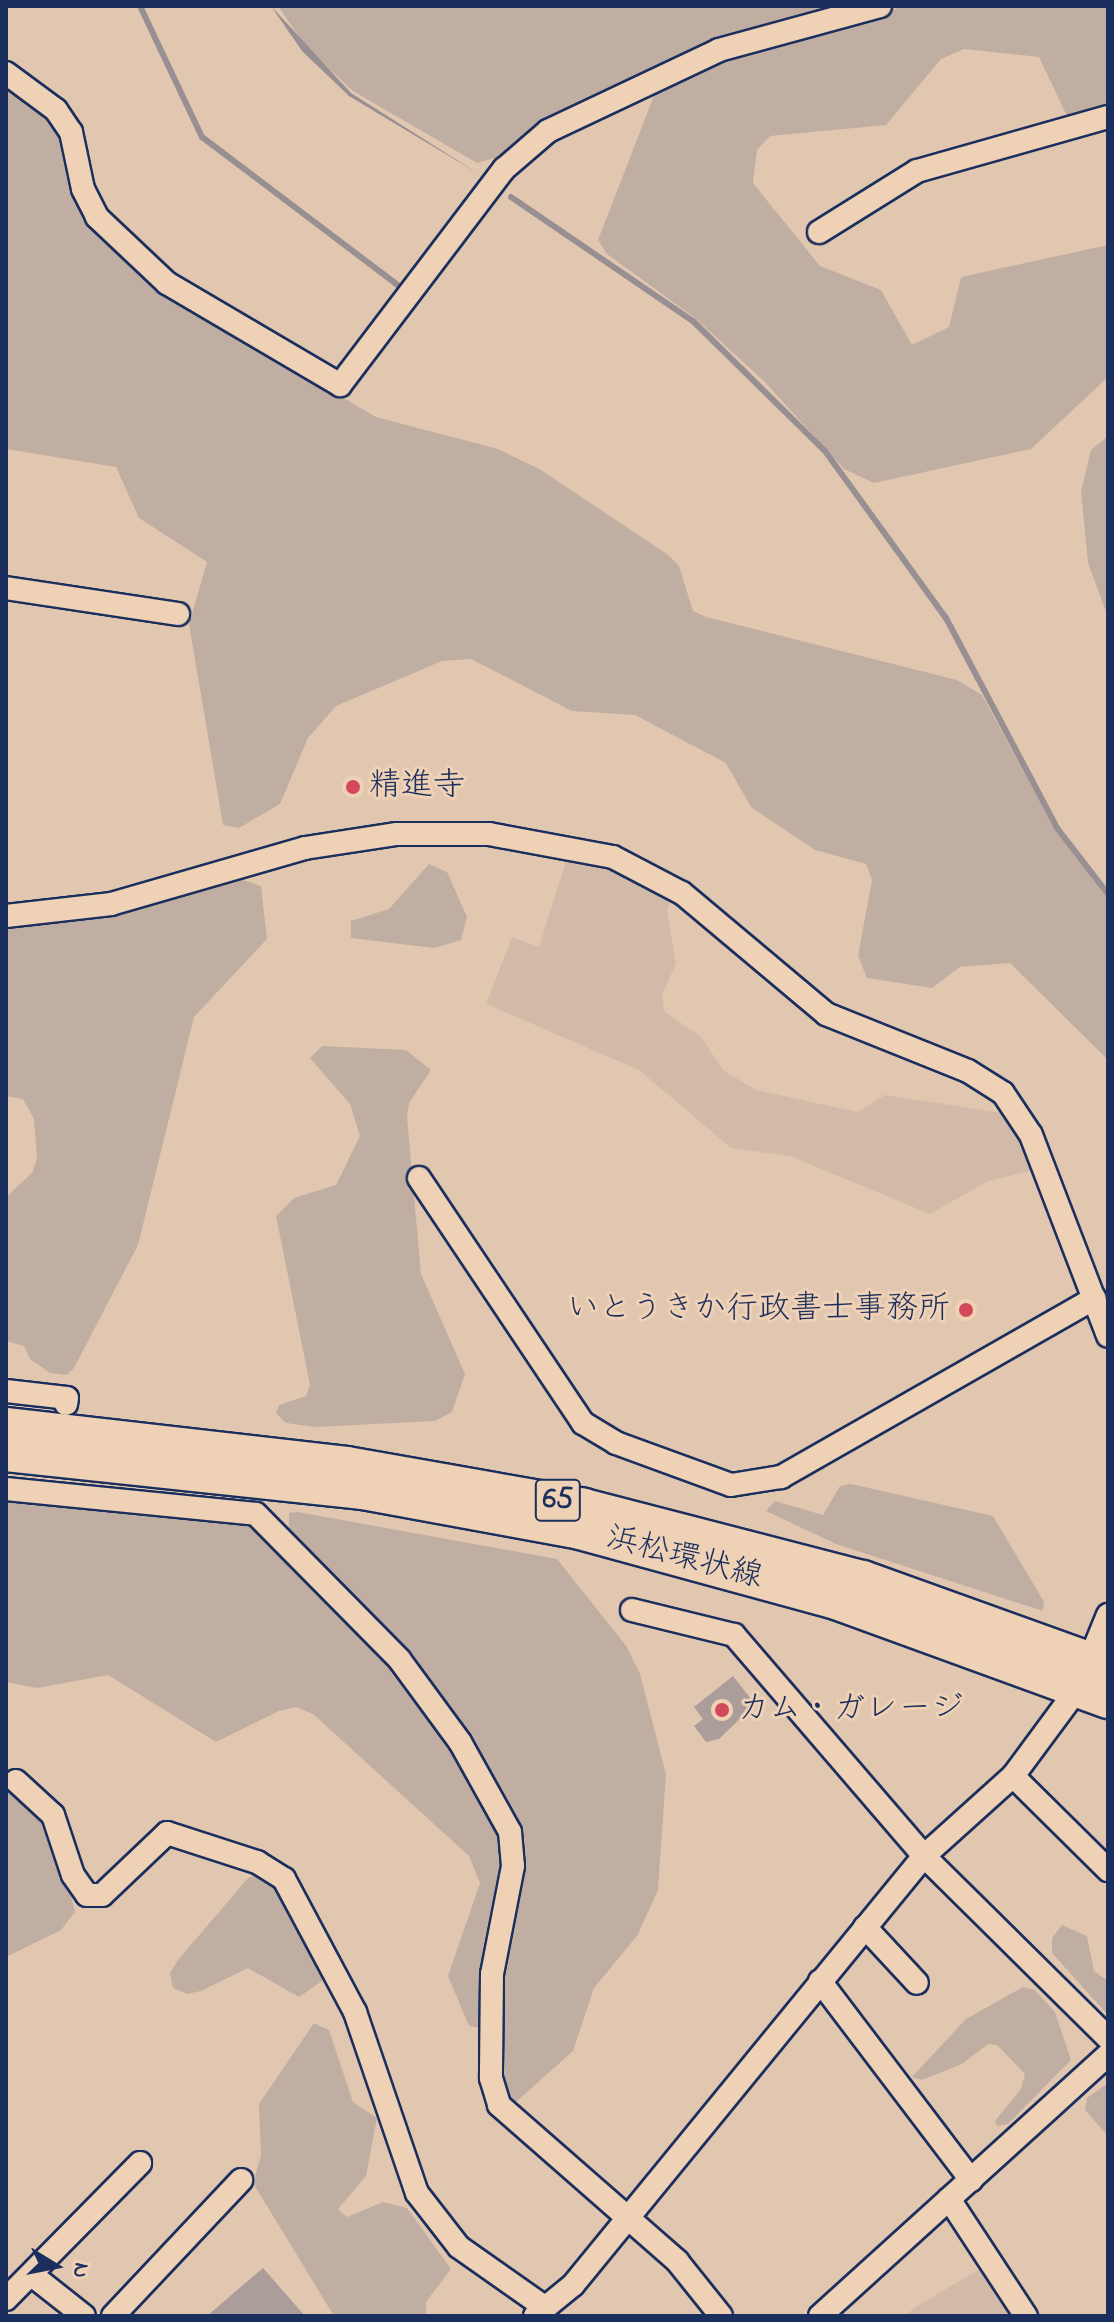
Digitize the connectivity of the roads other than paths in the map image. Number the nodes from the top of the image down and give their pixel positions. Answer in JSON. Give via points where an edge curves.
{"nodes":[{"id":1,"x":880,"y":6,"type":"edge"},
{"id":2,"x":6,"y":73,"type":"edge"},
{"id":3,"x":1108,"y":117,"type":"edge"},
{"id":4,"x":819,"y":232,"type":"dead end"},
{"id":5,"x":6,"y":588,"type":"edge"},
{"id":6,"x":178,"y":614,"type":"dead end"},
{"id":7,"x":6,"y":916,"type":"edge"},
{"id":8,"x":419,"y":1178,"type":"dead end"},
{"id":9,"x":1095,"y":1298,"type":"junction"},
{"id":10,"x":1108,"y":1336,"type":"edge"},
{"id":11,"x":6,"y":1391,"type":"edge"},
{"id":12,"x":66,"y":1404,"type":"dead end"},
{"id":13,"x":6,"y":1425,"type":"edge"},
{"id":14,"x":6,"y":1454,"type":"edge"},
{"id":15,"x":6,"y":1489,"type":"edge"},
{"id":16,"x":632,"y":1610,"type":"dead end"},
{"id":17,"x":1108,"y":1615,"type":"edge"},
{"id":18,"x":1097,"y":1679,"type":"edge"},
{"id":19,"x":1013,"y":1776,"type":"junction"},
{"id":20,"x":16,"y":1781,"type":"dead end"},
{"id":21,"x":924,"y":1856,"type":"junction"},
{"id":22,"x":1108,"y":1870,"type":"edge"},
{"id":23,"x":865,"y":1927,"type":"junction"},
{"id":24,"x":820,"y":1981,"type":"junction"},
{"id":25,"x":917,"y":1983,"type":"dead end"},
{"id":26,"x":1108,"y":2038,"type":"edge"},
{"id":27,"x":1108,"y":2055,"type":"edge"},
{"id":28,"x":140,"y":2163,"type":"dead end"},
{"id":29,"x":241,"y":2180,"type":"dead end"},
{"id":30,"x":971,"y":2180,"type":"junction"},
{"id":31,"x":949,"y":2199,"type":"junction"},
{"id":32,"x":627,"y":2218,"type":"junction"},
{"id":33,"x":32,"y":2275,"type":"junction"},
{"id":34,"x":6,"y":2299,"type":"edge"},
{"id":35,"x":539,"y":2311,"type":"edge"},
{"id":36,"x":84,"y":2316,"type":"edge"},
{"id":37,"x":113,"y":2316,"type":"edge"},
{"id":38,"x":721,"y":2316,"type":"edge"},
{"id":39,"x":820,"y":2316,"type":"edge"},
{"id":40,"x":1026,"y":2316,"type":"edge"}],
"edges":[{"from":1,"to":2,"type":"street","via":[[719,50],[548,131],[504,169],[340,385],[167,283],[97,217],[83,189],[71,132],[56,110]]},
{"from":3,"to":4,"type":"street","via":[[917,171]]},
{"from":5,"to":6,"type":"street"},
{"from":7,"to":9,"type":"street","via":[[111,904],[305,848],[397,834],[533,839],[613,857],[682,893],[826,1014],[968,1071],[1003,1093],[1031,1135]]},
{"from":8,"to":9,"type":"street","via":[[583,1423],[616,1443],[731,1485],[781,1477]]},
{"from":9,"to":10,"type":"street"},
{"from":11,"to":12,"type":"street","via":[[67,1398]]},
{"from":13,"to":18,"type":"main road","name":"浜松環状線","number":"65","via":[[347,1464],[572,1503],[840,1571]]},
{"from":14,"to":18,"type":"main road","name":"浜松環状線","number":"65","via":[[319,1486],[580,1532]]},
{"from":15,"to":32,"type":"street","via":[[57,1489],[256,1514],[431,1699],[504,1816],[513,1849],[492,1974],[493,2092],[509,2115]]},
{"from":16,"to":21,"type":"street","via":[[734,1635]]},
{"from":17,"to":18,"type":"street"},
{"from":18,"to":19,"type":"street"},
{"from":19,"to":21,"type":"street"},
{"from":19,"to":22,"type":"street"},
{"from":20,"to":35,"type":"street","via":[[53,1815],[73,1875],[87,1895],[102,1895],[147,1844],[167,1833],[257,1862],[284,1879],[355,2012],[417,2193],[459,2247]]},
{"from":21,"to":23,"type":"street"},
{"from":21,"to":26,"type":"street"},
{"from":23,"to":24,"type":"street"},
{"from":23,"to":25,"type":"street"},
{"from":24,"to":30,"type":"street"},
{"from":24,"to":32,"type":"street"},
{"from":27,"to":30,"type":"street"},
{"from":28,"to":33,"type":"street"},
{"from":29,"to":37,"type":"street"},
{"from":30,"to":31,"type":"street"},
{"from":31,"to":39,"type":"street"},
{"from":31,"to":40,"type":"street"},
{"from":32,"to":35,"type":"street","via":[[573,2285]]},
{"from":32,"to":38,"type":"street","via":[[689,2273]]},
{"from":33,"to":34,"type":"street"},
{"from":33,"to":36,"type":"street"}]}
